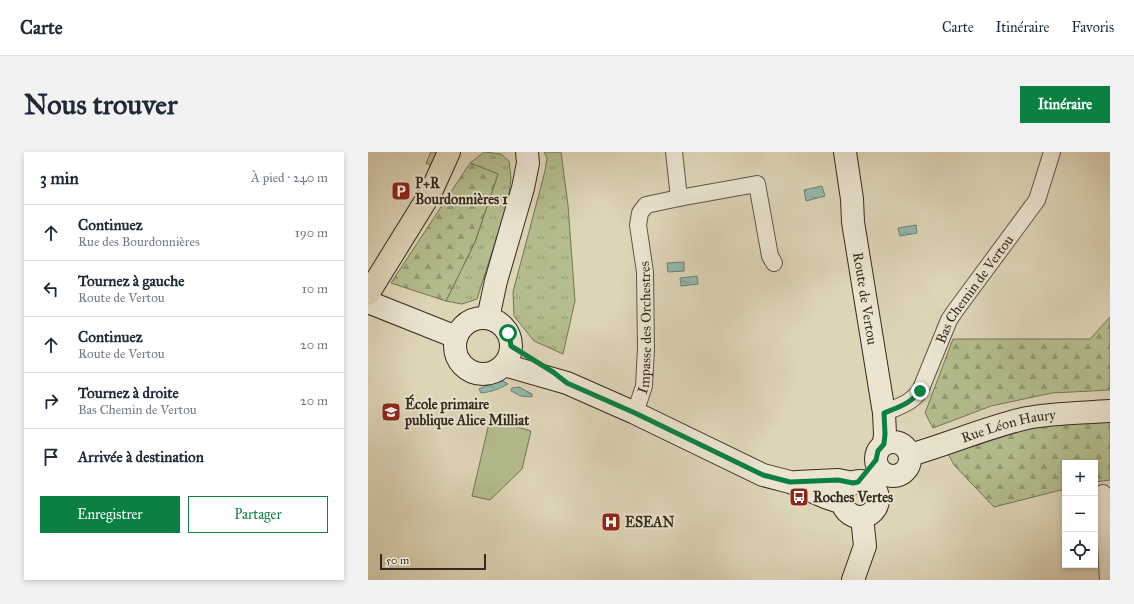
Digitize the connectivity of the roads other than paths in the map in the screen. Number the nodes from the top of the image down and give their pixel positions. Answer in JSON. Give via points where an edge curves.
{"nodes":[{"id":1,"x":449,"y":152,"type":"edge"},
{"id":2,"x":464,"y":152,"type":"edge"},
{"id":3,"x":514,"y":152,"type":"edge"},
{"id":4,"x":527,"y":152,"type":"edge"},
{"id":5,"x":674,"y":152,"type":"edge"},
{"id":6,"x":845,"y":152,"type":"edge"},
{"id":7,"x":1052,"y":152,"type":"edge"},
{"id":8,"x":526,"y":174,"type":"junction"},
{"id":9,"x":431,"y":192,"type":"junction"},
{"id":10,"x":679,"y":198,"type":"junction"},
{"id":11,"x":774,"y":263,"type":"dead end"},
{"id":12,"x":368,"y":294,"type":"edge"},
{"id":13,"x":368,"y":302,"type":"edge"},
{"id":14,"x":488,"y":318,"type":"junction"},
{"id":15,"x":456,"y":337,"type":"junction"},
{"id":16,"x":507,"y":356,"type":"junction"},
{"id":17,"x":1110,"y":411,"type":"edge"},
{"id":18,"x":635,"y":413,"type":"junction"},
{"id":19,"x":884,"y":413,"type":"junction"},
{"id":20,"x":880,"y":452,"type":"junction"},
{"id":21,"x":910,"y":455,"type":"junction"},
{"id":22,"x":895,"y":475,"type":"junction"},
{"id":23,"x":790,"y":482,"type":"junction"},
{"id":24,"x":856,"y":482,"type":"junction"},
{"id":25,"x":877,"y":493,"type":"junction"},
{"id":26,"x":1103,"y":493,"type":"dead end"},
{"id":27,"x":843,"y":503,"type":"junction"},
{"id":28,"x":862,"y":517,"type":"junction"},
{"id":29,"x":853,"y":580,"type":"edge"},
{"id":30,"x":1108,"y":580,"type":"edge"}],
"edges":[{"from":1,"to":9,"type":"main road"},
{"from":2,"to":9,"type":"main road"},
{"from":3,"to":8,"type":"street"},
{"from":4,"to":8,"type":"street"},
{"from":5,"to":10,"type":"street"},
{"from":6,"to":19,"type":"street","name":"Route de Vertou","via":[[854,228]]},
{"from":7,"to":19,"type":"street","name":"Bas Chemin de Vertou","via":[[1037,200],[949,320],[920,391],[910,402]]},
{"from":8,"to":14,"type":"street"},
{"from":9,"to":12,"type":"main road"},
{"from":10,"to":11,"type":"street","name":"Impasse des Orchestres","via":[[757,184],[769,250]]},
{"from":10,"to":18,"type":"street","name":"Impasse des Orchestres","via":[[646,205],[640,213],[638,225],[645,272],[646,349],[644,386]]},
{"from":13,"to":15,"type":"street"},
{"from":14,"to":15,"type":"street","via":[[470,321],[461,328]]},
{"from":14,"to":16,"type":"street","via":[[499,322],[510,337]]},
{"from":15,"to":16,"type":"street","via":[[457,357],[470,371],[480,374],[496,371]]},
{"from":16,"to":18,"type":"street","via":[[553,372],[567,383]]},
{"from":17,"to":21,"type":"street","name":"Rue Léon Haury","via":[[1028,418]]},
{"from":18,"to":23,"type":"street","via":[[763,475]]},
{"from":19,"to":20,"type":"street","name":"Route de Vertou","via":[[885,434]]},
{"from":20,"to":21,"type":"street","via":[[889,442],[900,443]]},
{"from":20,"to":22,"type":"street","via":[[878,466],[888,475]]},
{"from":20,"to":24,"type":"street"},
{"from":21,"to":22,"type":"street","via":[[906,470]]},
{"from":22,"to":25,"type":"street"},
{"from":23,"to":24,"type":"street"},
{"from":23,"to":27,"type":"street"},
{"from":24,"to":25,"type":"street","via":[[870,484]]},
{"from":24,"to":27,"type":"street","via":[[844,491]]},
{"from":25,"to":28,"type":"street","via":[[875,509]]},
{"from":26,"to":30,"type":"street"},
{"from":27,"to":28,"type":"street","via":[[852,515]]},
{"from":28,"to":29,"type":"street","via":[[865,546]]}]}
